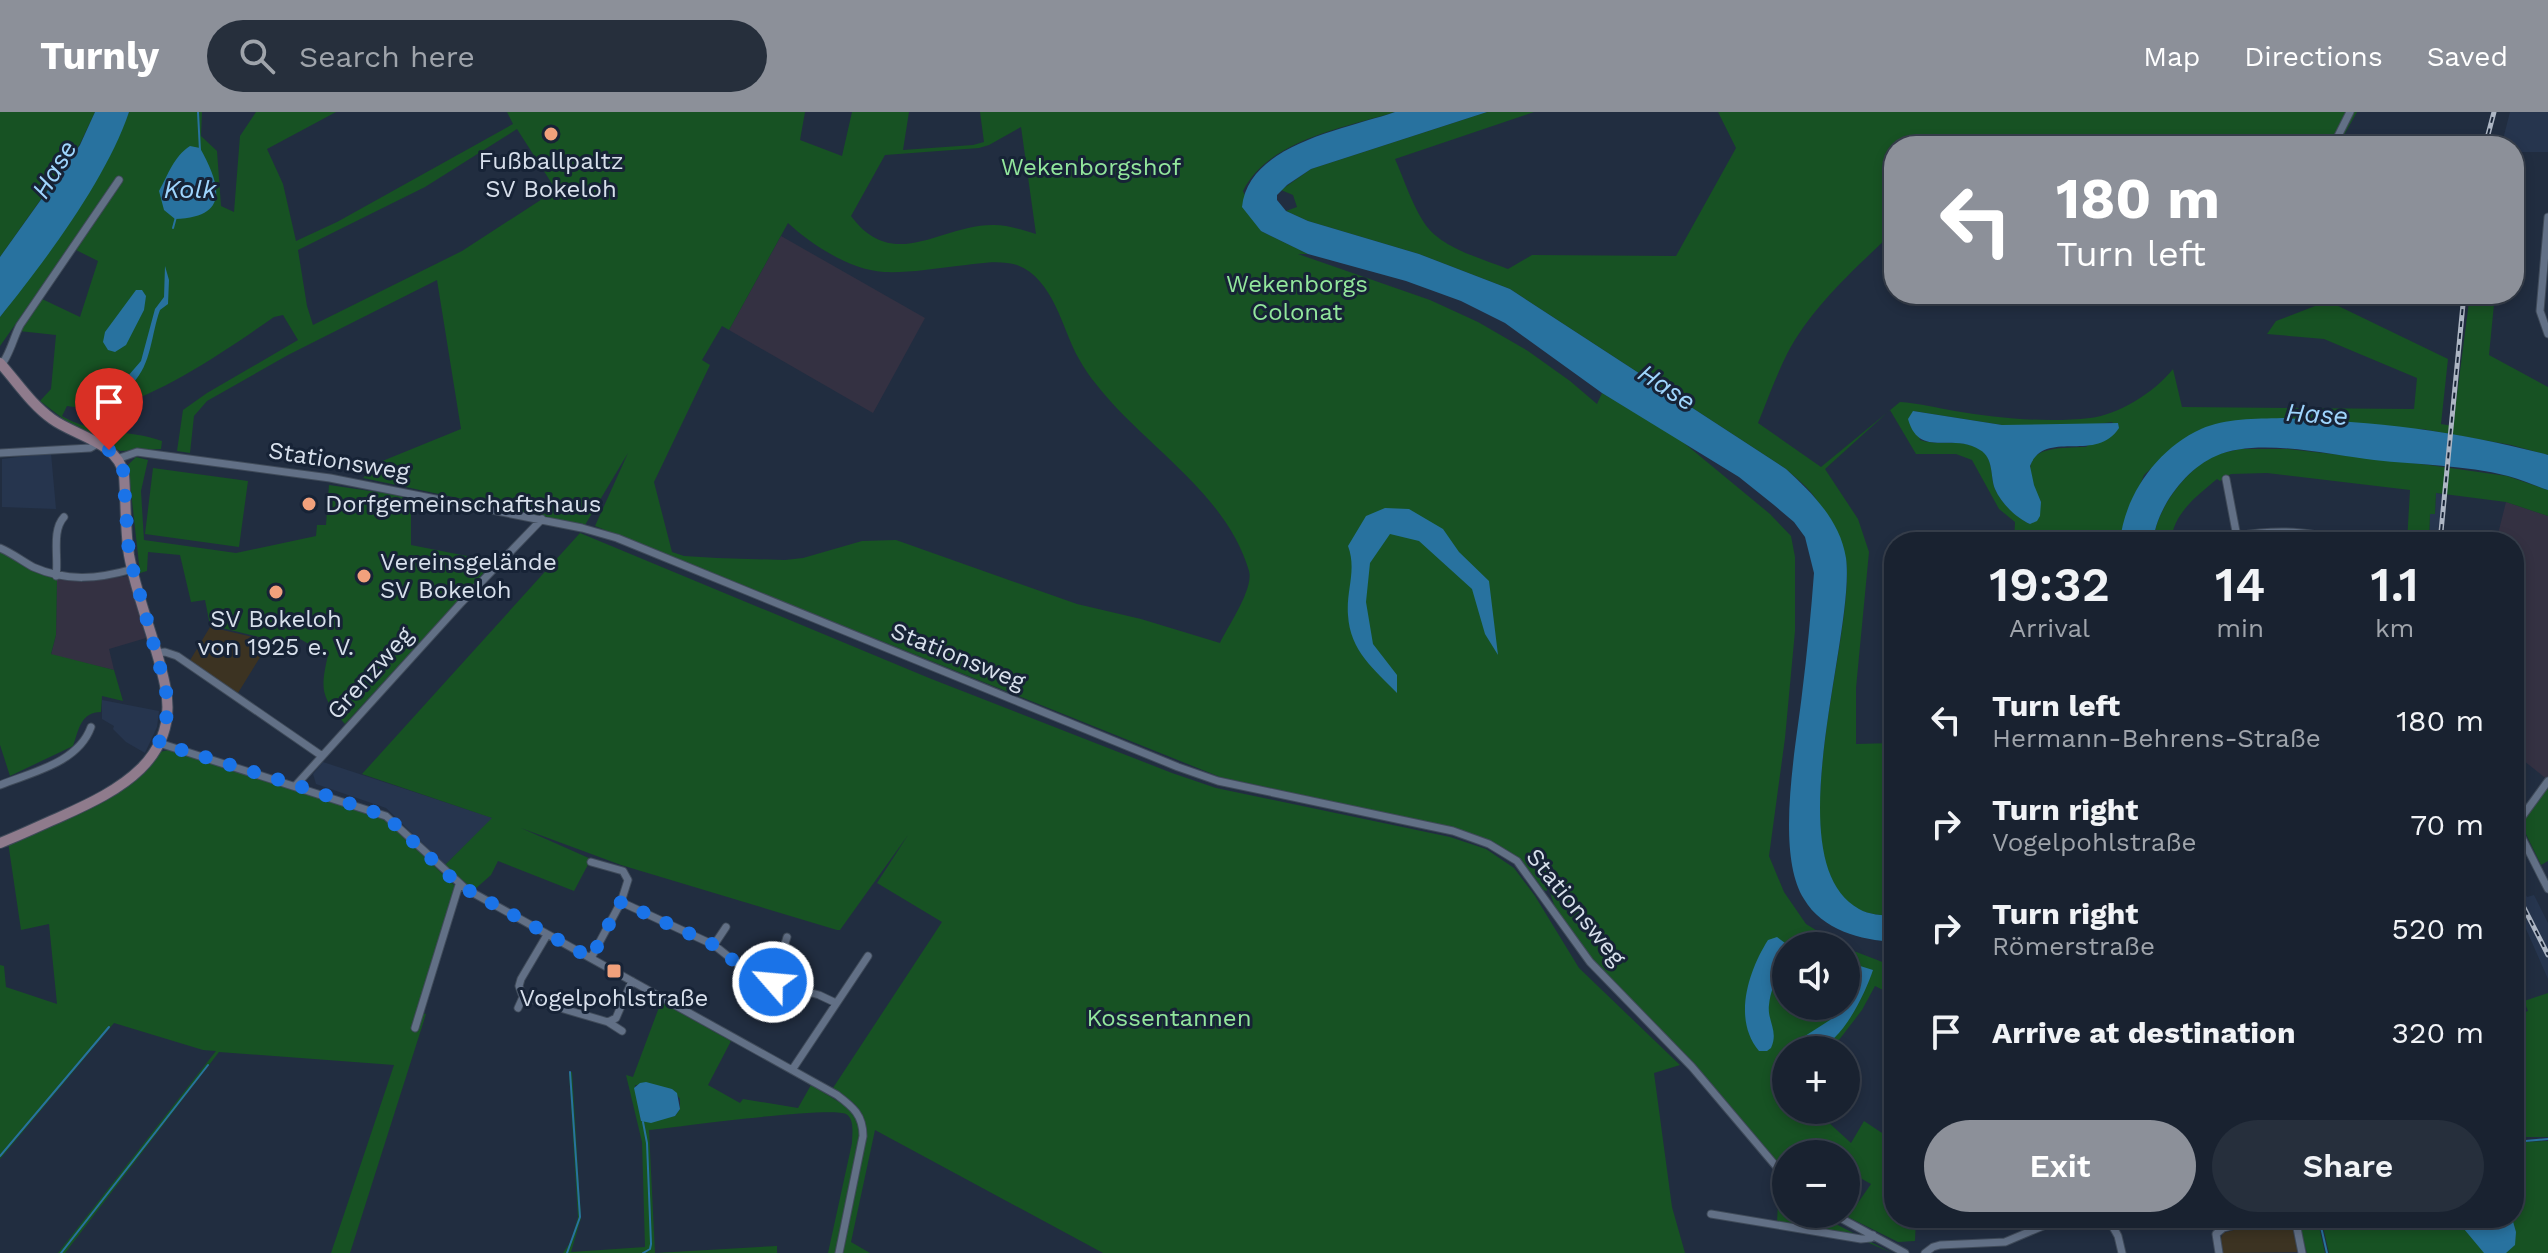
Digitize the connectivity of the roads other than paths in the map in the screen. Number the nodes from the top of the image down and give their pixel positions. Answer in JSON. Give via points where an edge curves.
{"nodes":[{"id":1,"x":2350,"y":112,"type":"edge"},
{"id":2,"x":2338,"y":136,"type":"edge"},
{"id":3,"x":119,"y":180,"type":"dead end"},
{"id":4,"x":2548,"y":217,"type":"edge"},
{"id":5,"x":2548,"y":334,"type":"edge"},
{"id":6,"x":1,"y":364,"type":"edge"},
{"id":7,"x":97,"y":444,"type":"junction"},
{"id":8,"x":0,"y":453,"type":"edge"},
{"id":9,"x":117,"y":459,"type":"junction"},
{"id":10,"x":2226,"y":479,"type":"dead end"},
{"id":11,"x":64,"y":517,"type":"dead end"},
{"id":12,"x":542,"y":519,"type":"junction"},
{"id":13,"x":2237,"y":532,"type":"edge"},
{"id":14,"x":2277,"y":532,"type":"edge"},
{"id":15,"x":2307,"y":532,"type":"edge"},
{"id":16,"x":0,"y":548,"type":"edge"},
{"id":17,"x":133,"y":569,"type":"junction"},
{"id":18,"x":56,"y":576,"type":"junction"},
{"id":19,"x":157,"y":653,"type":"junction"},
{"id":20,"x":91,"y":727,"type":"dead end"},
{"id":21,"x":159,"y":743,"type":"junction"},
{"id":22,"x":322,"y":756,"type":"junction"},
{"id":23,"x":2548,"y":781,"type":"edge"},
{"id":24,"x":0,"y":785,"type":"edge"},
{"id":25,"x":296,"y":785,"type":"junction"},
{"id":26,"x":2524,"y":812,"type":"edge"},
{"id":27,"x":2,"y":840,"type":"edge"},
{"id":28,"x":2524,"y":842,"type":"edge"},
{"id":29,"x":591,"y":862,"type":"dead end"},
{"id":30,"x":459,"y":885,"type":"junction"},
{"id":31,"x":2548,"y":889,"type":"edge"},
{"id":32,"x":621,"y":902,"type":"junction"},
{"id":33,"x":726,"y":927,"type":"dead end"},
{"id":34,"x":547,"y":935,"type":"junction"},
{"id":35,"x":787,"y":937,"type":"dead end"},
{"id":36,"x":714,"y":945,"type":"junction"},
{"id":37,"x":868,"y":956,"type":"dead end"},
{"id":38,"x":591,"y":958,"type":"junction"},
{"id":39,"x":632,"y":981,"type":"junction"},
{"id":40,"x":773,"y":982,"type":"junction"},
{"id":41,"x":523,"y":997,"type":"junction"},
{"id":42,"x":836,"y":1003,"type":"junction"},
{"id":43,"x":518,"y":1008,"type":"dead end"},
{"id":44,"x":608,"y":1022,"type":"junction"},
{"id":45,"x":415,"y":1028,"type":"dead end"},
{"id":46,"x":622,"y":1031,"type":"dead end"},
{"id":47,"x":792,"y":1070,"type":"junction"},
{"id":48,"x":1772,"y":1161,"type":"edge"},
{"id":49,"x":1711,"y":1214,"type":"dead end"},
{"id":50,"x":1860,"y":1228,"type":"edge"},
{"id":51,"x":2038,"y":1228,"type":"edge"},
{"id":52,"x":2114,"y":1228,"type":"edge"},
{"id":53,"x":2223,"y":1228,"type":"edge"},
{"id":54,"x":2297,"y":1228,"type":"edge"},
{"id":55,"x":1873,"y":1235,"type":"junction"},
{"id":56,"x":839,"y":1253,"type":"edge"},
{"id":57,"x":1905,"y":1253,"type":"edge"},
{"id":58,"x":1925,"y":1253,"type":"edge"},
{"id":59,"x":2122,"y":1253,"type":"edge"},
{"id":60,"x":2219,"y":1253,"type":"edge"},
{"id":61,"x":2302,"y":1253,"type":"edge"}],
"edges":[{"from":1,"to":2,"type":"street"},
{"from":3,"to":6,"type":"street","via":[[20,325]]},
{"from":4,"to":5,"type":"street","via":[[2540,311]]},
{"from":6,"to":7,"type":"street","via":[[51,418]]},
{"from":7,"to":8,"type":"street"},
{"from":7,"to":9,"type":"street"},
{"from":9,"to":12,"type":"street","name":"Stationsweg","via":[[137,452],[330,478]]},
{"from":9,"to":17,"type":"street","via":[[124,475]]},
{"from":10,"to":13,"type":"street"},
{"from":11,"to":18,"type":"street","via":[[57,531]]},
{"from":12,"to":22,"type":"street","name":"Grenzweg"},
{"from":12,"to":48,"type":"street","name":"Stationsweg","via":[[617,538],[1218,781],[1453,831],[1504,851],[1524,870],[1590,962],[1692,1067]]},
{"from":14,"to":15,"type":"street"},
{"from":16,"to":18,"type":"street"},
{"from":17,"to":18,"type":"street","via":[[83,579]]},
{"from":17,"to":19,"type":"street"},
{"from":19,"to":21,"type":"street","via":[[167,698]]},
{"from":19,"to":22,"type":"street","via":[[177,656]]},
{"from":20,"to":24,"type":"street","via":[[83,745],[69,755]]},
{"from":21,"to":25,"type":"street"},
{"from":21,"to":27,"type":"street","via":[[147,764],[116,789]]},
{"from":22,"to":25,"type":"street","name":"Grenzweg"},
{"from":23,"to":26,"type":"street"},
{"from":25,"to":30,"type":"street","via":[[386,816]]},
{"from":28,"to":31,"type":"street"},
{"from":29,"to":32,"type":"street","via":[[626,873]]},
{"from":30,"to":34,"type":"street"},
{"from":30,"to":45,"type":"street"},
{"from":32,"to":36,"type":"street"},
{"from":32,"to":38,"type":"street"},
{"from":33,"to":36,"type":"street"},
{"from":34,"to":38,"type":"street"},
{"from":34,"to":41,"type":"street","via":[[521,979]]},
{"from":35,"to":40,"type":"street"},
{"from":36,"to":40,"type":"street","via":[[749,973]]},
{"from":37,"to":42,"type":"street"},
{"from":38,"to":39,"type":"street"},
{"from":39,"to":44,"type":"street","via":[[616,1018]]},
{"from":39,"to":47,"type":"street"},
{"from":40,"to":42,"type":"street"},
{"from":41,"to":43,"type":"street"},
{"from":41,"to":44,"type":"street"},
{"from":42,"to":47,"type":"street"},
{"from":44,"to":46,"type":"street"},
{"from":47,"to":56,"type":"street","via":[[854,1107],[863,1124]]},
{"from":49,"to":55,"type":"street","via":[[1861,1239]]},
{"from":50,"to":55,"type":"street"},
{"from":51,"to":58,"type":"street","via":[[2005,1242],[1940,1245]]},
{"from":52,"to":59,"type":"street"},
{"from":53,"to":60,"type":"street","via":[[2216,1234]]},
{"from":54,"to":61,"type":"street"},
{"from":55,"to":57,"type":"street"}]}
